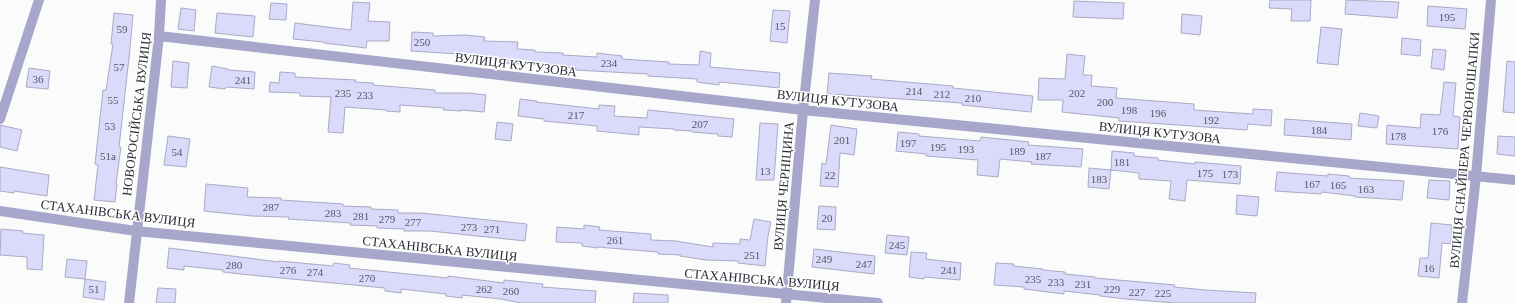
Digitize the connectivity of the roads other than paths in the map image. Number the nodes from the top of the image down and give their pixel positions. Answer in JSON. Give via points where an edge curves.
{"nodes":[{"id":1,"x":39,"y":0,"type":"edge"},
{"id":2,"x":161,"y":0,"type":"edge"},
{"id":3,"x":815,"y":0,"type":"edge"},
{"id":4,"x":1490,"y":0,"type":"edge"},
{"id":5,"x":159,"y":36,"type":"junction"},
{"id":6,"x":803,"y":110,"type":"junction"},
{"id":7,"x":0,"y":119,"type":"edge"},
{"id":8,"x":1476,"y":176,"type":"junction"},
{"id":9,"x":1515,"y":180,"type":"edge"},
{"id":10,"x":0,"y":211,"type":"edge"},
{"id":11,"x":136,"y":231,"type":"junction"},
{"id":12,"x":786,"y":299,"type":"edge"},
{"id":13,"x":129,"y":303,"type":"edge"},
{"id":14,"x":878,"y":303,"type":"edge"},
{"id":15,"x":1462,"y":303,"type":"edge"}],
"edges":[{"from":1,"to":7,"type":"street"},
{"from":2,"to":5,"type":"street","name":"НОВОРОСІЙСЬКА ВУЛИЦЯ"},
{"from":3,"to":6,"type":"street","name":"ВУЛИЦЯ ЧЕРНІЦИНА"},
{"from":4,"to":8,"type":"street","name":"ВУЛИЦЯ СНАЙПЕРА ЧЕРВОНОШАПКИ"},
{"from":5,"to":6,"type":"street","name":"ВУЛИЦЯ КУТУЗОВА"},
{"from":5,"to":11,"type":"street","name":"НОВОРОСІЙСЬКА ВУЛИЦЯ"},
{"from":6,"to":8,"type":"street","name":"ВУЛИЦЯ КУТУЗОВА"},
{"from":6,"to":12,"type":"street","name":"ВУЛИЦЯ ЧЕРНІЦИНА"},
{"from":8,"to":9,"type":"street","name":"ВУЛИЦЯ КУТУЗОВА"},
{"from":8,"to":15,"type":"street","name":"ВУЛИЦЯ СНАЙПЕРА ЧЕРВОНОШАПКИ"},
{"from":10,"to":11,"type":"street","name":"СТАХАНІВСЬКА ВУЛИЦЯ"},
{"from":11,"to":12,"type":"street","name":"СТАХАНІВСЬКА ВУЛИЦЯ"},
{"from":11,"to":13,"type":"street","name":"НОВОРОСІЙСЬКА ВУЛИЦЯ"},
{"from":12,"to":14,"type":"street","name":"СТАХАНІВСЬКА ВУЛИЦЯ"}]}
